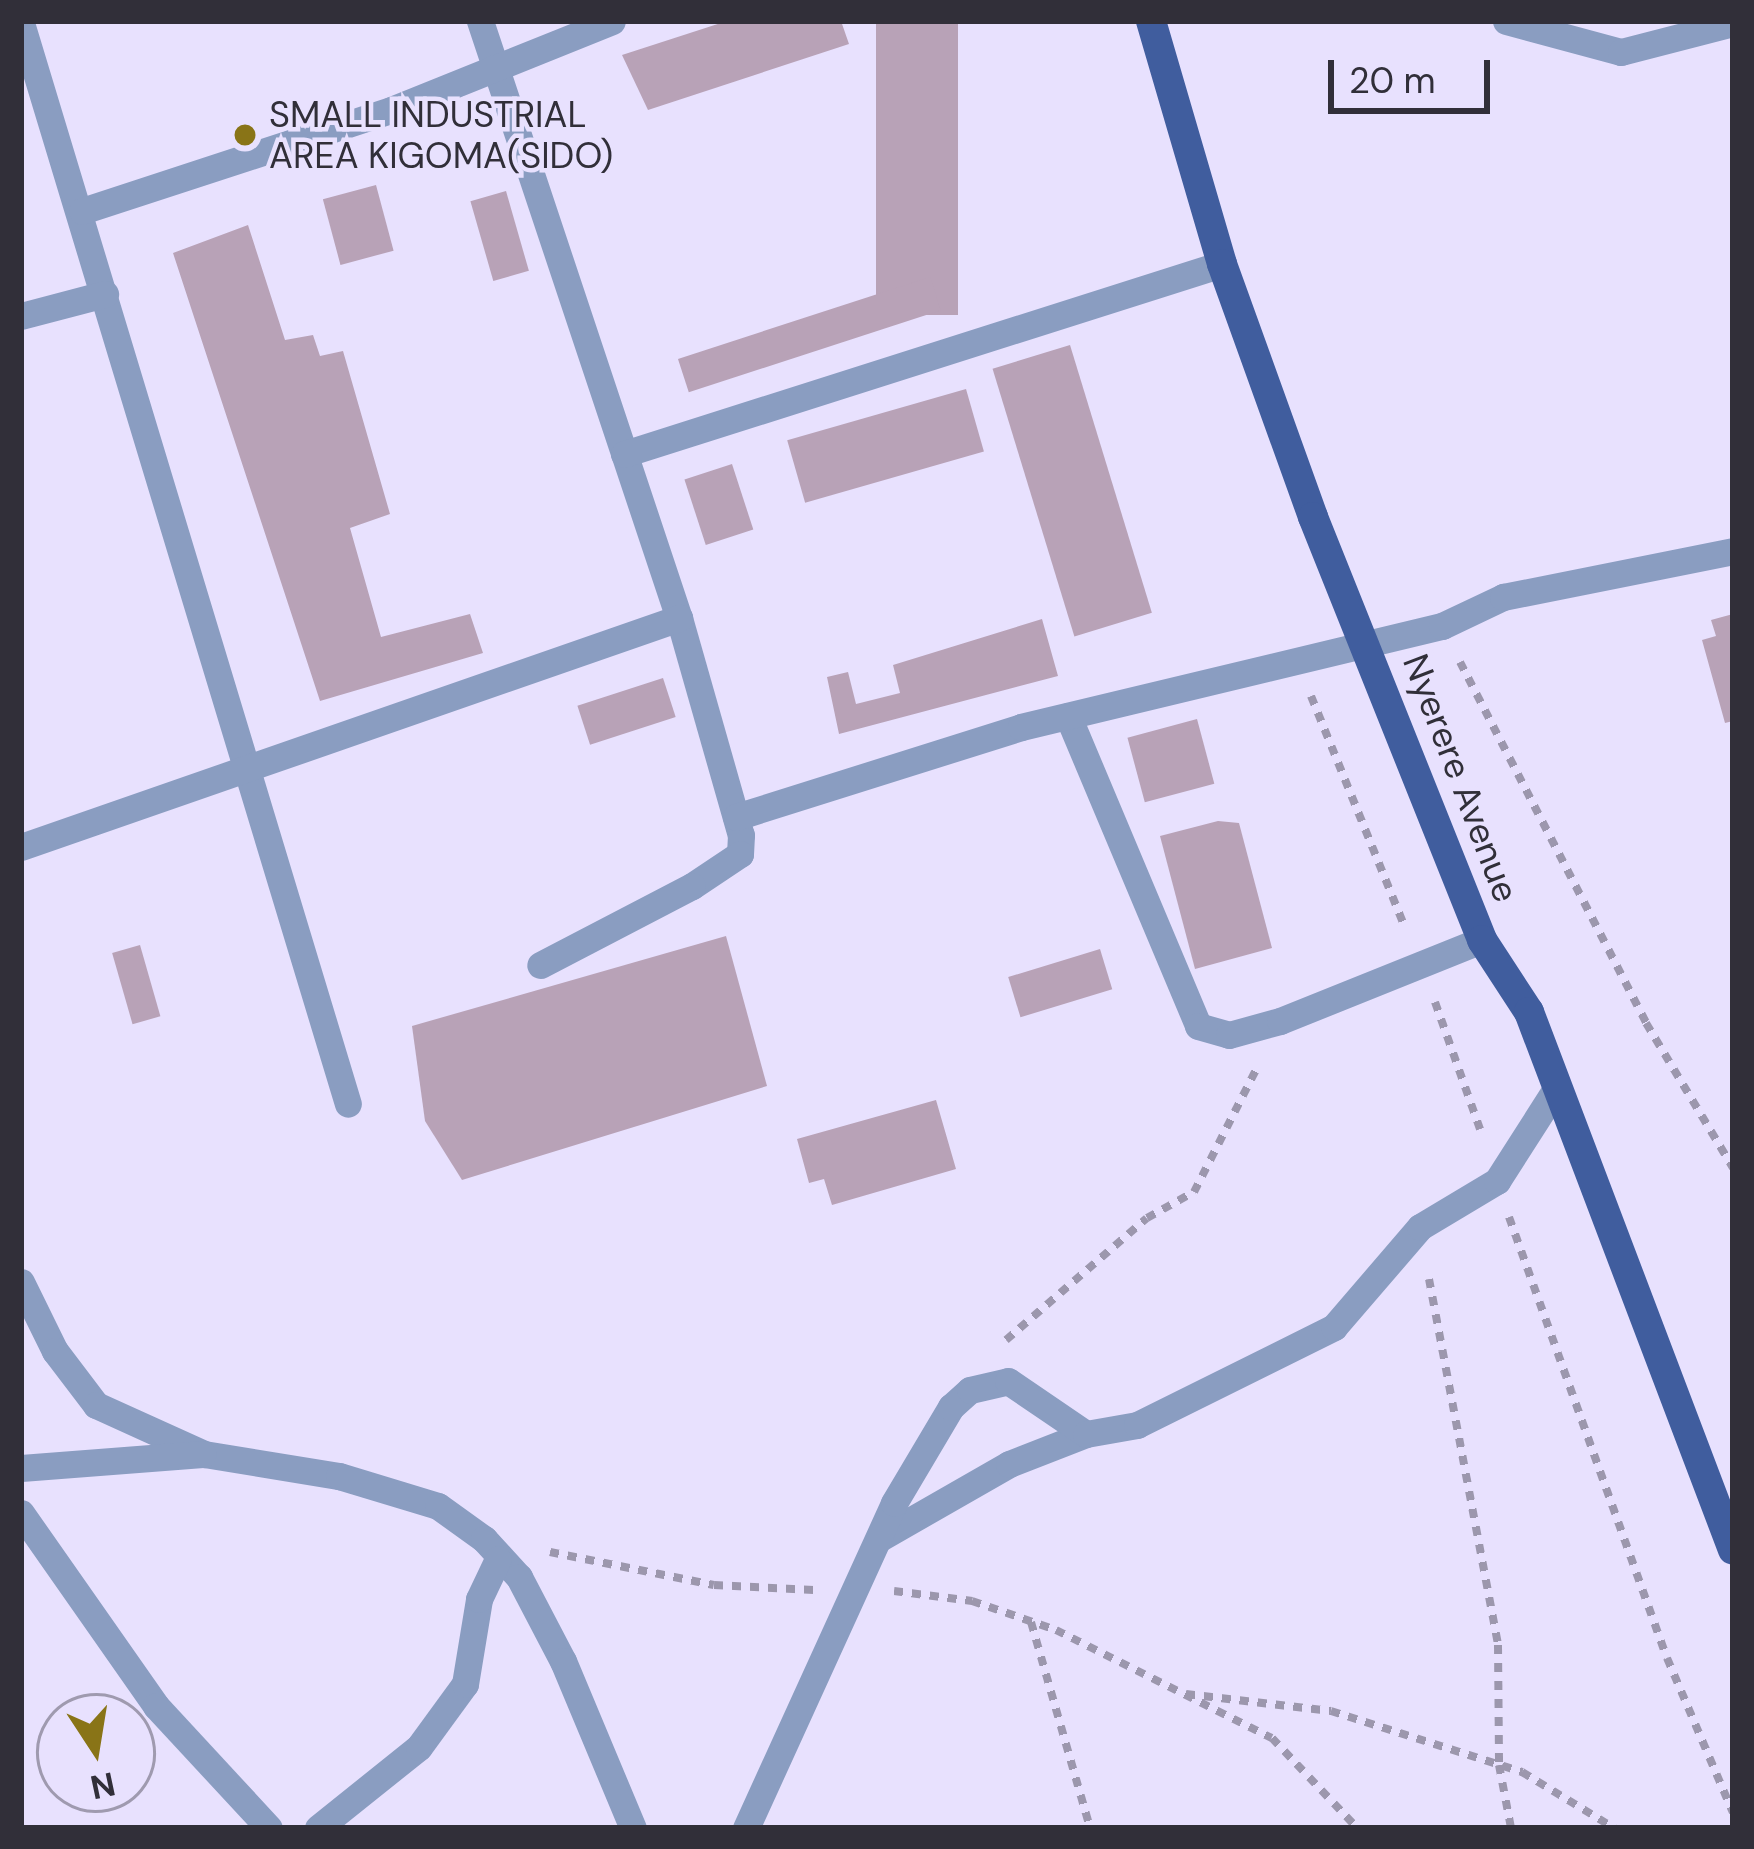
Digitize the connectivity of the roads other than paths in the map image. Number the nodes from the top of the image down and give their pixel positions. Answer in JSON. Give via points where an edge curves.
{"nodes":[{"id":1,"x":480,"y":21,"type":"edge"},
{"id":2,"x":612,"y":21,"type":"edge"},
{"id":3,"x":1150,"y":21,"type":"edge"},
{"id":4,"x":1506,"y":21,"type":"edge"},
{"id":5,"x":21,"y":23,"type":"edge"},
{"id":6,"x":1733,"y":23,"type":"edge"},
{"id":7,"x":495,"y":70,"type":"junction"},
{"id":8,"x":82,"y":211,"type":"junction"},
{"id":9,"x":1222,"y":264,"type":"junction"},
{"id":10,"x":105,"y":294,"type":"junction"},
{"id":11,"x":21,"y":316,"type":"edge"},
{"id":12,"x":624,"y":454,"type":"junction"},
{"id":13,"x":1733,"y":551,"type":"edge"},
{"id":14,"x":679,"y":618,"type":"junction"},
{"id":15,"x":1366,"y":642,"type":"junction"},
{"id":16,"x":1068,"y":716,"type":"junction"},
{"id":17,"x":240,"y":767,"type":"junction"},
{"id":18,"x":736,"y":817,"type":"junction"},
{"id":19,"x":21,"y":847,"type":"edge"},
{"id":20,"x":1482,"y":940,"type":"junction"},
{"id":21,"x":540,"y":965,"type":"dead end"},
{"id":22,"x":1557,"y":1087,"type":"junction"},
{"id":23,"x":348,"y":1104,"type":"dead end"},
{"id":24,"x":21,"y":1282,"type":"edge"},
{"id":25,"x":28,"y":1314,"type":"edge"},
{"id":26,"x":1086,"y":1434,"type":"junction"},
{"id":27,"x":204,"y":1454,"type":"junction"},
{"id":28,"x":21,"y":1468,"type":"edge"},
{"id":29,"x":21,"y":1513,"type":"edge"},
{"id":30,"x":880,"y":1538,"type":"junction"},
{"id":31,"x":491,"y":1549,"type":"junction"},
{"id":32,"x":1733,"y":1550,"type":"edge"},
{"id":33,"x":268,"y":1828,"type":"edge"},
{"id":34,"x":318,"y":1828,"type":"edge"},
{"id":35,"x":633,"y":1828,"type":"edge"},
{"id":36,"x":746,"y":1828,"type":"edge"}],
"edges":[{"from":1,"to":7,"type":"lane"},
{"from":2,"to":7,"type":"lane"},
{"from":3,"to":9,"type":"main road","name":"Nyerere Avenue"},
{"from":4,"to":6,"type":"lane","via":[[1621,52]]},
{"from":5,"to":8,"type":"lane"},
{"from":7,"to":8,"type":"lane"},
{"from":7,"to":12,"type":"lane"},
{"from":8,"to":10,"type":"lane"},
{"from":9,"to":12,"type":"lane"},
{"from":9,"to":15,"type":"main road","name":"Nyerere Avenue"},
{"from":10,"to":11,"type":"lane"},
{"from":10,"to":17,"type":"lane"},
{"from":12,"to":14,"type":"lane"},
{"from":13,"to":15,"type":"lane","via":[[1503,597],[1442,626]]},
{"from":14,"to":17,"type":"lane"},
{"from":14,"to":18,"type":"lane"},
{"from":15,"to":16,"type":"lane"},
{"from":15,"to":20,"type":"main road","name":"Nyerere Avenue"},
{"from":16,"to":18,"type":"lane"},
{"from":16,"to":20,"type":"lane","via":[[1198,1026],[1229,1035],[1280,1021]]},
{"from":17,"to":19,"type":"lane"},
{"from":17,"to":23,"type":"lane"},
{"from":18,"to":21,"type":"lane","via":[[740,854]]},
{"from":20,"to":22,"type":"main road","name":"Nyerere Avenue","via":[[1529,1012]]},
{"from":22,"to":26,"type":"lane","via":[[1497,1180],[1420,1227],[1334,1327],[1137,1425]]},
{"from":22,"to":32,"type":"main road","name":"Nyerere Avenue"},
{"from":24,"to":25,"type":"lane"},
{"from":25,"to":27,"type":"lane","via":[[96,1405]]},
{"from":26,"to":30,"type":"lane","via":[[1009,1464]]},
{"from":26,"to":30,"type":"lane","via":[[1008,1382],[970,1390],[911,1468]]},
{"from":27,"to":28,"type":"lane"},
{"from":27,"to":31,"type":"lane","via":[[339,1475],[438,1506]]},
{"from":29,"to":33,"type":"lane","via":[[156,1706]]},
{"from":30,"to":36,"type":"lane"},
{"from":31,"to":34,"type":"lane","via":[[465,1684],[419,1748]]},
{"from":31,"to":35,"type":"lane","via":[[519,1577],[563,1660]]}]}
